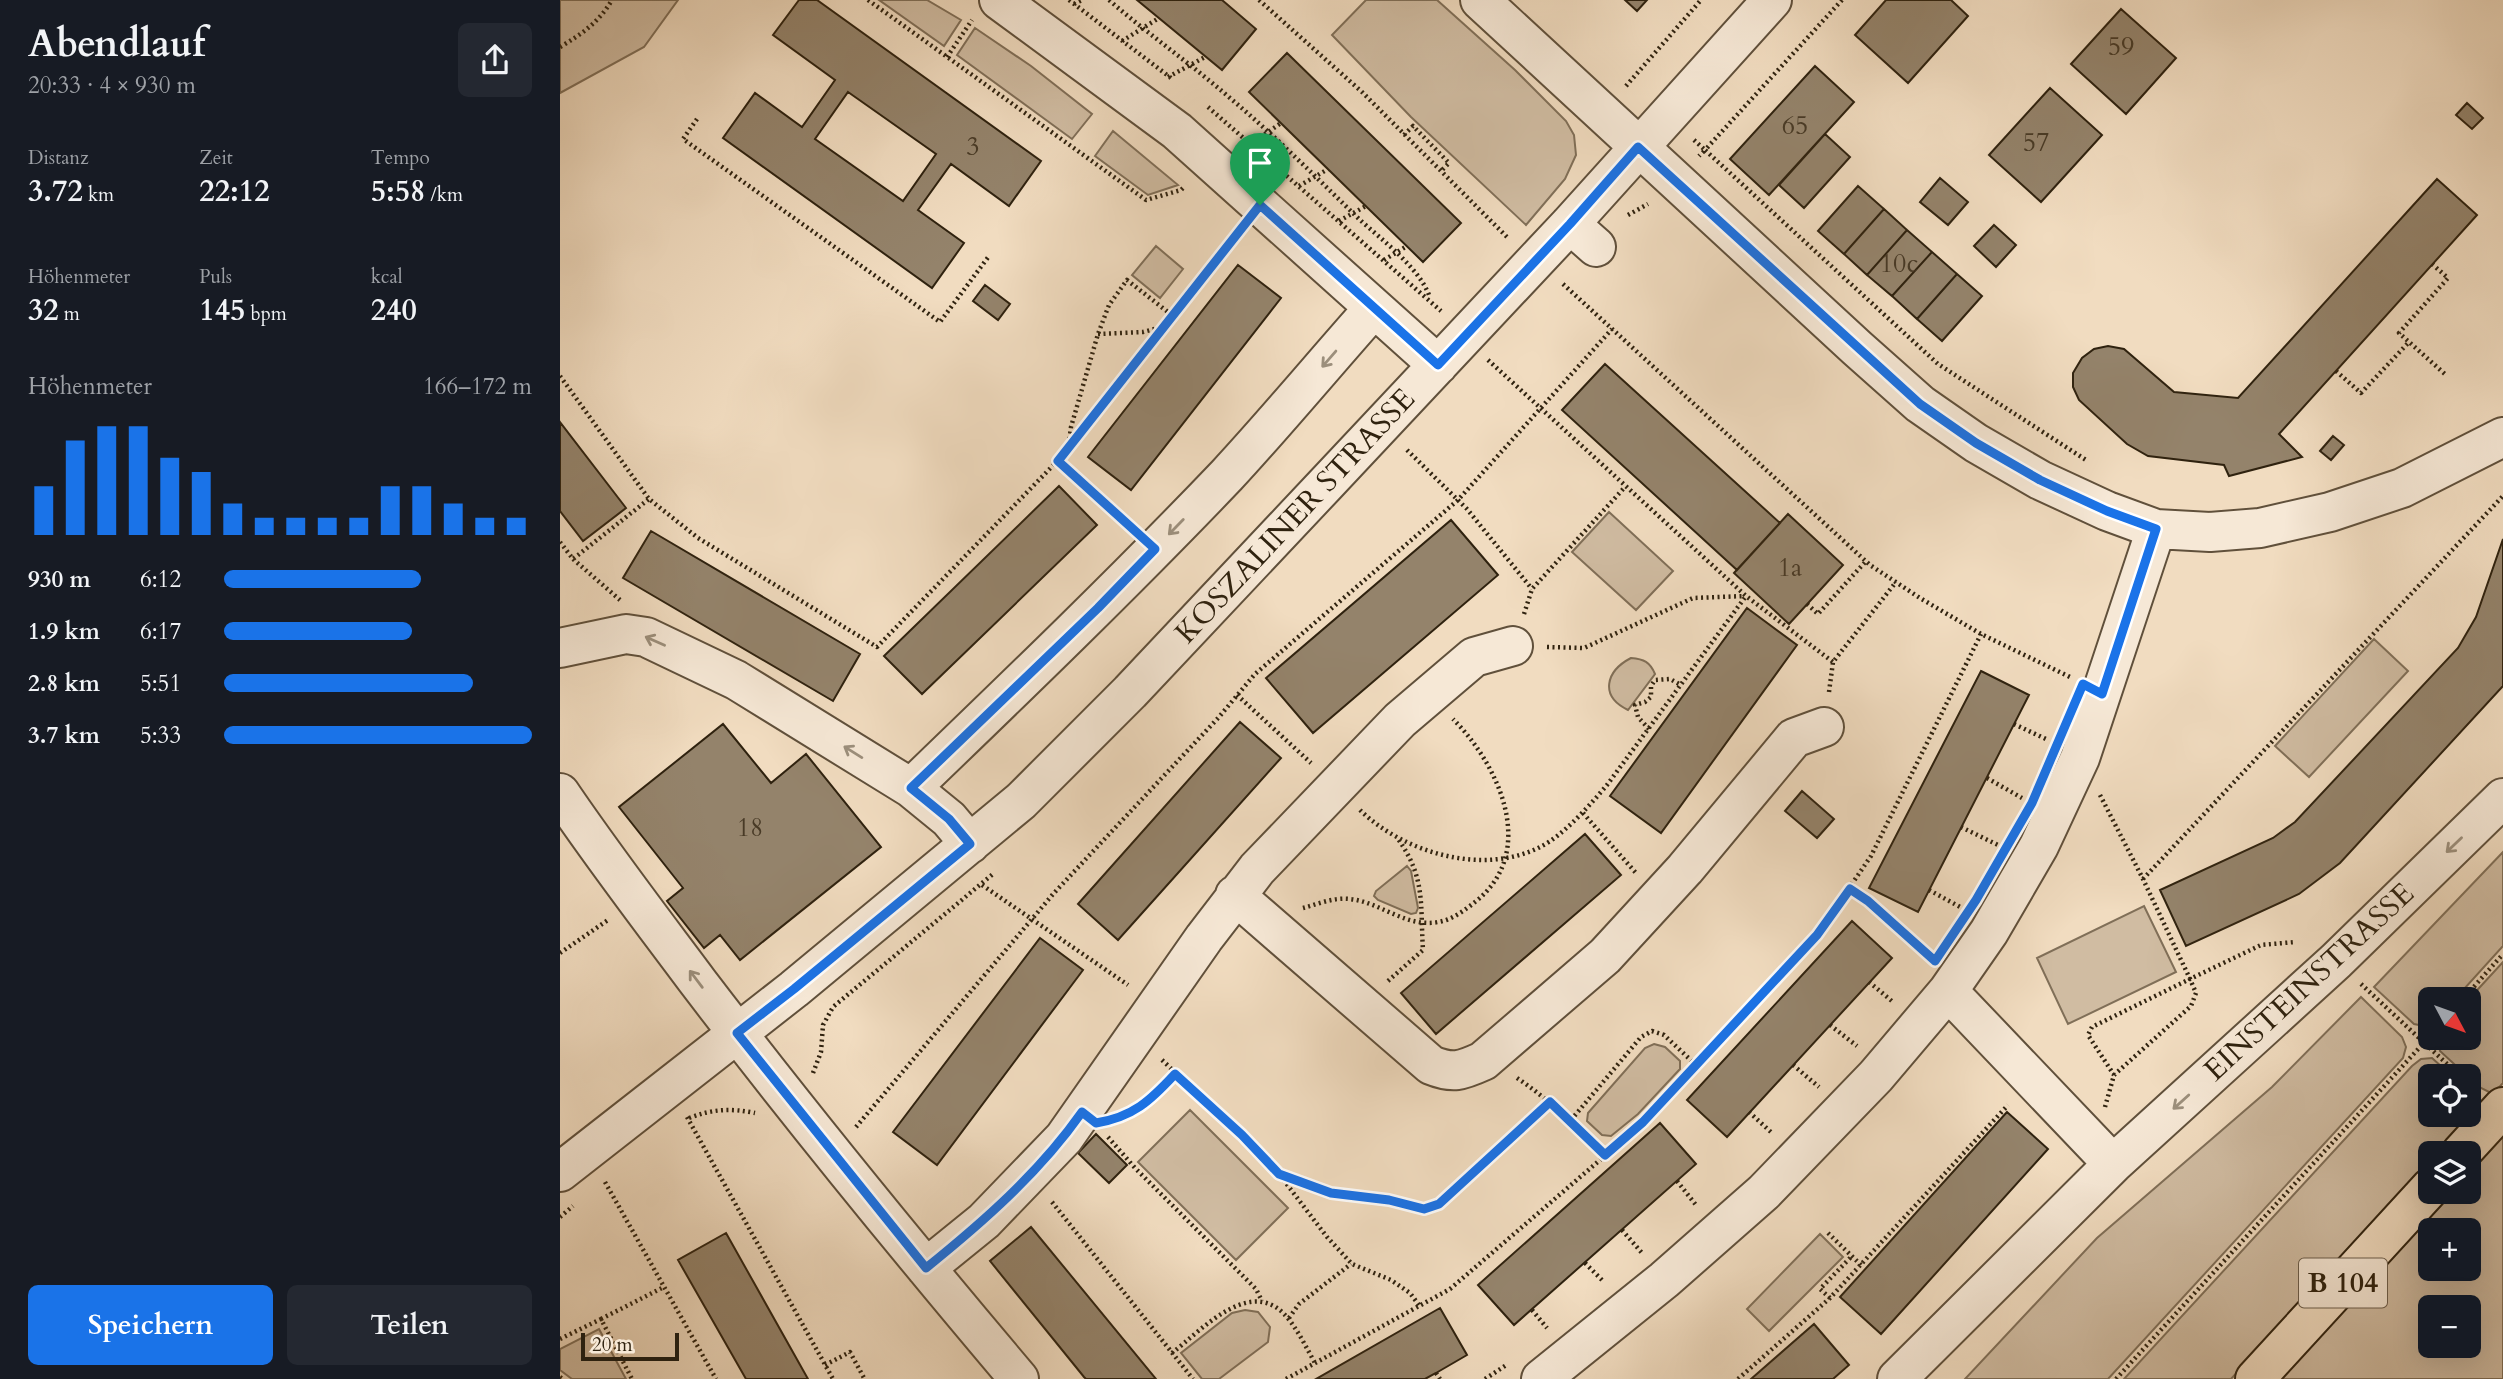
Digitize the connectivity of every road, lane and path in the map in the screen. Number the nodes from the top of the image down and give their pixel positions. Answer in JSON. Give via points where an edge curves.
{"nodes":[{"id":1,"x":612,"y":0,"type":"edge"},
{"id":2,"x":868,"y":0,"type":"edge"},
{"id":3,"x":1082,"y":0,"type":"edge"},
{"id":4,"x":1109,"y":0,"type":"edge"},
{"id":5,"x":1259,"y":0,"type":"edge"},
{"id":6,"x":1480,"y":0,"type":"edge"},
{"id":7,"x":1701,"y":0,"type":"edge"},
{"id":8,"x":1772,"y":0,"type":"edge"},
{"id":9,"x":1842,"y":0,"type":"edge"},
{"id":10,"x":1074,"y":4,"type":"dead end"},
{"id":11,"x":988,"y":6,"type":"edge"},
{"id":12,"x":1159,"y":18,"type":"dead end"},
{"id":13,"x":1142,"y":29,"type":"junction"},
{"id":14,"x":1122,"y":41,"type":"dead end"},
{"id":15,"x":560,"y":47,"type":"edge"},
{"id":16,"x":947,"y":57,"type":"junction"},
{"id":17,"x":1205,"y":57,"type":"dead end"},
{"id":18,"x":1189,"y":65,"type":"junction"},
{"id":19,"x":1168,"y":77,"type":"dead end"},
{"id":20,"x":1623,"y":88,"type":"dead end"},
{"id":21,"x":697,"y":119,"type":"dead end"},
{"id":22,"x":1281,"y":123,"type":"dead end"},
{"id":23,"x":1268,"y":132,"type":"junction"},
{"id":24,"x":1404,"y":135,"type":"junction"},
{"id":25,"x":1251,"y":144,"type":"dead end"},
{"id":26,"x":1638,"y":147,"type":"junction"},
{"id":27,"x":1210,"y":160,"type":"junction"},
{"id":28,"x":1328,"y":169,"type":"dead end"},
{"id":29,"x":1441,"y":171,"type":"junction"},
{"id":30,"x":1315,"y":177,"type":"junction"},
{"id":31,"x":1300,"y":186,"type":"dead end"},
{"id":32,"x":1260,"y":205,"type":"junction"},
{"id":33,"x":1366,"y":206,"type":"dead end"},
{"id":34,"x":1353,"y":213,"type":"junction"},
{"id":35,"x":1339,"y":221,"type":"dead end"},
{"id":36,"x":1407,"y":246,"type":"dead end"},
{"id":37,"x":1395,"y":253,"type":"junction"},
{"id":38,"x":989,"y":256,"type":"dead end"},
{"id":39,"x":1384,"y":260,"type":"dead end"},
{"id":40,"x":1534,"y":261,"type":"junction"},
{"id":41,"x":2432,"y":264,"type":"dead end"},
{"id":42,"x":1431,"y":301,"type":"dead end"},
{"id":43,"x":1374,"y":308,"type":"junction"},
{"id":44,"x":1173,"y":316,"type":"junction"},
{"id":45,"x":1166,"y":326,"type":"junction"},
{"id":46,"x":1612,"y":329,"type":"junction"},
{"id":47,"x":1098,"y":334,"type":"junction"},
{"id":48,"x":2409,"y":342,"type":"junction"},
{"id":49,"x":1489,"y":361,"type":"dead end"},
{"id":50,"x":1438,"y":365,"type":"junction"},
{"id":51,"x":2336,"y":371,"type":"dead end"},
{"id":52,"x":560,"y":376,"type":"edge"},
{"id":53,"x":2446,"y":376,"type":"dead end"},
{"id":54,"x":1541,"y":410,"type":"junction"},
{"id":55,"x":2503,"y":437,"type":"edge"},
{"id":56,"x":1068,"y":450,"type":"junction"},
{"id":57,"x":1406,"y":450,"type":"dead end"},
{"id":58,"x":1058,"y":461,"type":"junction"},
{"id":59,"x":2095,"y":465,"type":"dead end"},
{"id":60,"x":1625,"y":486,"type":"junction"},
{"id":61,"x":2503,"y":496,"type":"edge"},
{"id":62,"x":649,"y":499,"type":"junction"},
{"id":63,"x":1458,"y":500,"type":"junction"},
{"id":64,"x":2156,"y":529,"type":"junction"},
{"id":65,"x":560,"y":542,"type":"edge"},
{"id":66,"x":1155,"y":549,"type":"junction"},
{"id":67,"x":1866,"y":561,"type":"junction"},
{"id":68,"x":1896,"y":582,"type":"junction"},
{"id":69,"x":1745,"y":596,"type":"junction"},
{"id":70,"x":1807,"y":604,"type":"dead end"},
{"id":71,"x":1981,"y":634,"type":"junction"},
{"id":72,"x":1513,"y":646,"type":"dead end"},
{"id":73,"x":560,"y":648,"type":"edge"},
{"id":74,"x":1584,"y":648,"type":"dead end"},
{"id":75,"x":1681,"y":685,"type":"junction"},
{"id":76,"x":2102,"y":694,"type":"junction"},
{"id":77,"x":1237,"y":695,"type":"junction"},
{"id":78,"x":1429,"y":695,"type":"junction"},
{"id":79,"x":2014,"y":724,"type":"dead end"},
{"id":80,"x":1824,"y":727,"type":"dead end"},
{"id":81,"x":1648,"y":729,"type":"junction"},
{"id":82,"x":2069,"y":751,"type":"junction"},
{"id":83,"x":1987,"y":778,"type":"dead end"},
{"id":84,"x":1336,"y":787,"type":"junction"},
{"id":85,"x":911,"y":788,"type":"junction"},
{"id":86,"x":560,"y":793,"type":"edge"},
{"id":87,"x":2503,"y":798,"type":"edge"},
{"id":88,"x":2032,"y":803,"type":"dead end"},
{"id":89,"x":1583,"y":813,"type":"junction"},
{"id":90,"x":1961,"y":827,"type":"dead end"},
{"id":91,"x":1397,"y":839,"type":"junction"},
{"id":92,"x":970,"y":844,"type":"junction"},
{"id":93,"x":2006,"y":848,"type":"dead end"},
{"id":94,"x":1505,"y":859,"type":"junction"},
{"id":95,"x":2143,"y":879,"type":"junction"},
{"id":96,"x":982,"y":885,"type":"dead end"},
{"id":97,"x":1850,"y":889,"type":"junction"},
{"id":98,"x":1929,"y":890,"type":"dead end"},
{"id":99,"x":1235,"y":895,"type":"junction"},
{"id":100,"x":1658,"y":898,"type":"junction"},
{"id":101,"x":636,"y":901,"type":"junction"},
{"id":102,"x":1969,"y":911,"type":"dead end"},
{"id":103,"x":1032,"y":920,"type":"junction"},
{"id":104,"x":1266,"y":922,"type":"junction"},
{"id":105,"x":1421,"y":922,"type":"junction"},
{"id":106,"x":2295,"y":942,"type":"dead end"},
{"id":107,"x":560,"y":953,"type":"edge"},
{"id":108,"x":2503,"y":954,"type":"edge"},
{"id":109,"x":1942,"y":976,"type":"junction"},
{"id":110,"x":2190,"y":979,"type":"junction"},
{"id":111,"x":1869,"y":982,"type":"dead end"},
{"id":112,"x":2362,"y":985,"type":"dead end"},
{"id":113,"x":2474,"y":987,"type":"edge"},
{"id":114,"x":1897,"y":1006,"type":"dead end"},
{"id":115,"x":1362,"y":1007,"type":"junction"},
{"id":116,"x":1147,"y":1020,"type":"junction"},
{"id":117,"x":1830,"y":1025,"type":"dead end"},
{"id":118,"x":737,"y":1033,"type":"junction"},
{"id":119,"x":2418,"y":1036,"type":"edge"},
{"id":120,"x":1868,"y":1039,"type":"dead end"},
{"id":121,"x":2418,"y":1049,"type":"edge"},
{"id":122,"x":2432,"y":1050,"type":"edge"},
{"id":123,"x":1491,"y":1054,"type":"junction"},
{"id":124,"x":2447,"y":1064,"type":"edge"},
{"id":125,"x":1696,"y":1065,"type":"junction"},
{"id":126,"x":1793,"y":1065,"type":"dead end"},
{"id":127,"x":1175,"y":1074,"type":"junction"},
{"id":128,"x":2114,"y":1075,"type":"junction"},
{"id":129,"x":2030,"y":1077,"type":"junction"},
{"id":130,"x":1824,"y":1086,"type":"dead end"},
{"id":131,"x":669,"y":1087,"type":"junction"},
{"id":132,"x":1550,"y":1102,"type":"junction"},
{"id":133,"x":2503,"y":1107,"type":"edge"},
{"id":134,"x":1749,"y":1112,"type":"dead end"},
{"id":135,"x":2103,"y":1114,"type":"dead end"},
{"id":136,"x":1089,"y":1118,"type":"junction"},
{"id":137,"x":1571,"y":1120,"type":"junction"},
{"id":138,"x":1776,"y":1136,"type":"dead end"},
{"id":139,"x":2472,"y":1141,"type":"edge"},
{"id":140,"x":830,"y":1149,"type":"junction"},
{"id":141,"x":1605,"y":1155,"type":"junction"},
{"id":142,"x":573,"y":1162,"type":"edge"},
{"id":143,"x":2113,"y":1164,"type":"junction"},
{"id":144,"x":1030,"y":1174,"type":"junction"},
{"id":145,"x":1279,"y":1174,"type":"junction"},
{"id":146,"x":1677,"y":1181,"type":"dead end"},
{"id":147,"x":2418,"y":1201,"type":"edge"},
{"id":148,"x":1703,"y":1205,"type":"dead end"},
{"id":149,"x":1622,"y":1230,"type":"dead end"},
{"id":150,"x":1828,"y":1233,"type":"dead end"},
{"id":151,"x":1649,"y":1253,"type":"dead end"},
{"id":152,"x":1852,"y":1256,"type":"junction"},
{"id":153,"x":1585,"y":1263,"type":"dead end"},
{"id":154,"x":1352,"y":1264,"type":"junction"},
{"id":155,"x":1861,"y":1265,"type":"junction"},
{"id":156,"x":926,"y":1268,"type":"junction"},
{"id":157,"x":664,"y":1287,"type":"junction"},
{"id":158,"x":1609,"y":1287,"type":"dead end"},
{"id":159,"x":1830,"y":1298,"type":"junction"},
{"id":160,"x":1262,"y":1301,"type":"junction"},
{"id":161,"x":1419,"y":1306,"type":"junction"},
{"id":162,"x":1532,"y":1310,"type":"dead end"},
{"id":163,"x":1289,"y":1318,"type":"junction"},
{"id":164,"x":601,"y":1319,"type":"junction"},
{"id":165,"x":1551,"y":1333,"type":"dead end"},
{"id":166,"x":560,"y":1339,"type":"edge"},
{"id":167,"x":1172,"y":1353,"type":"junction"},
{"id":168,"x":1315,"y":1363,"type":"junction"},
{"id":169,"x":825,"y":1366,"type":"junction"},
{"id":170,"x":1527,"y":1370,"type":"edge"},
{"id":171,"x":1437,"y":1373,"type":"dead end"},
{"id":172,"x":632,"y":1379,"type":"edge"},
{"id":173,"x":716,"y":1379,"type":"edge"},
{"id":174,"x":833,"y":1379,"type":"edge"},
{"id":175,"x":862,"y":1379,"type":"edge"},
{"id":176,"x":1019,"y":1379,"type":"edge"},
{"id":177,"x":1193,"y":1379,"type":"edge"},
{"id":178,"x":1286,"y":1379,"type":"edge"},
{"id":179,"x":1440,"y":1379,"type":"edge"},
{"id":180,"x":1485,"y":1379,"type":"edge"},
{"id":181,"x":1738,"y":1379,"type":"edge"},
{"id":182,"x":1897,"y":1379,"type":"edge"},
{"id":183,"x":2116,"y":1379,"type":"edge"},
{"id":184,"x":2255,"y":1379,"type":"edge"}],
"edges":[{"from":1,"to":15,"type":"path","via":[[586,32]]},
{"from":2,"to":16,"type":"path"},
{"from":3,"to":10,"type":"path"},
{"from":4,"to":13,"type":"path"},
{"from":5,"to":24,"type":"path"},
{"from":6,"to":26,"type":"street"},
{"from":7,"to":20,"type":"path"},
{"from":8,"to":26,"type":"street","name":"KOSZALINER STRASSE"},
{"from":9,"to":59,"type":"path","via":[[1705,150],[1938,364]]},
{"from":11,"to":16,"type":"path"},
{"from":11,"to":27,"type":"street","via":[[1166,122]]},
{"from":12,"to":13,"type":"path"},
{"from":13,"to":14,"type":"path"},
{"from":13,"to":18,"type":"path"},
{"from":16,"to":27,"type":"path","via":[[1146,200],[1181,190]]},
{"from":17,"to":18,"type":"path"},
{"from":18,"to":19,"type":"path"},
{"from":18,"to":23,"type":"path"},
{"from":21,"to":38,"type":"path","via":[[683,139],[940,323]]},
{"from":22,"to":23,"type":"path"},
{"from":23,"to":25,"type":"path"},
{"from":23,"to":30,"type":"path"},
{"from":24,"to":29,"type":"path"},
{"from":24,"to":29,"type":"path","via":[[1413,126],[1449,163]]},
{"from":26,"to":40,"type":"street","name":"KOSZALINER STRASSE","via":[[1583,235]]},
{"from":26,"to":64,"type":"street","via":[[1920,404],[2040,480]]},
{"from":27,"to":32,"type":"street"},
{"from":28,"to":30,"type":"path"},
{"from":29,"to":40,"type":"path"},
{"from":30,"to":31,"type":"path"},
{"from":30,"to":34,"type":"path"},
{"from":32,"to":43,"type":"street"},
{"from":32,"to":44,"type":"path"},
{"from":33,"to":34,"type":"path"},
{"from":34,"to":35,"type":"path"},
{"from":34,"to":37,"type":"path"},
{"from":36,"to":37,"type":"path"},
{"from":37,"to":39,"type":"path"},
{"from":37,"to":42,"type":"path","via":[[1426,285]]},
{"from":40,"to":46,"type":"path"},
{"from":40,"to":50,"type":"street","name":"KOSZALINER STRASSE"},
{"from":41,"to":48,"type":"path","via":[[2448,278],[2399,333]]},
{"from":43,"to":50,"type":"street"},
{"from":43,"to":66,"type":"street","one_way":true},
{"from":44,"to":45,"type":"path"},
{"from":44,"to":47,"type":"path","via":[[1127,280]]},
{"from":45,"to":47,"type":"path"},
{"from":45,"to":56,"type":"path"},
{"from":46,"to":54,"type":"path"},
{"from":46,"to":67,"type":"path"},
{"from":47,"to":56,"type":"path"},
{"from":48,"to":51,"type":"path","via":[[2361,393]]},
{"from":48,"to":53,"type":"path"},
{"from":49,"to":54,"type":"path"},
{"from":50,"to":92,"type":"street","name":"KOSZALINER STRASSE","via":[[1130,692],[1021,801]]},
{"from":52,"to":62,"type":"path"},
{"from":54,"to":60,"type":"path"},
{"from":54,"to":63,"type":"path"},
{"from":55,"to":64,"type":"street","via":[[2402,488],[2330,512],[2260,528],[2210,533]]},
{"from":56,"to":58,"type":"path"},
{"from":57,"to":63,"type":"path"},
{"from":58,"to":62,"type":"path","via":[[877,647],[698,538]]},
{"from":58,"to":66,"type":"path"},
{"from":60,"to":63,"type":"path","via":[[1532,589]]},
{"from":60,"to":69,"type":"path"},
{"from":61,"to":95,"type":"path"},
{"from":62,"to":65,"type":"path","via":[[573,559]]},
{"from":63,"to":77,"type":"path","via":[[1255,674]]},
{"from":64,"to":76,"type":"street"},
{"from":66,"to":85,"type":"street"},
{"from":67,"to":68,"type":"path"},
{"from":67,"to":70,"type":"path","via":[[1818,614]]},
{"from":68,"to":69,"type":"path","via":[[1833,662]]},
{"from":68,"to":71,"type":"path"},
{"from":69,"to":74,"type":"path","via":[[1693,598]]},
{"from":69,"to":75,"type":"path"},
{"from":71,"to":76,"type":"path"},
{"from":71,"to":97,"type":"path","via":[[1871,856]]},
{"from":72,"to":78,"type":"street","via":[[1474,657]]},
{"from":85,"to":73,"type":"street","one_way":true,"via":[[736,680],[646,637],[626,634]]},
{"from":75,"to":81,"type":"path"},
{"from":75,"to":81,"type":"path","via":[[1670,679],[1655,680],[1651,697],[1635,705],[1637,717]]},
{"from":76,"to":82,"type":"street"},
{"from":77,"to":84,"type":"path"},
{"from":77,"to":103,"type":"path"},
{"from":78,"to":84,"type":"street"},
{"from":78,"to":94,"type":"path","via":[[1486,760],[1502,791],[1509,822]]},
{"from":79,"to":82,"type":"path"},
{"from":80,"to":100,"type":"street","via":[[1794,738]]},
{"from":81,"to":89,"type":"path"},
{"from":82,"to":95,"type":"path"},
{"from":82,"to":109,"type":"street","via":[[2039,846],[1989,932]]},
{"from":83,"to":88,"type":"path"},
{"from":84,"to":91,"type":"path"},
{"from":84,"to":99,"type":"street"},
{"from":85,"to":92,"type":"street","via":[[949,819]]},
{"from":86,"to":101,"type":"street"},
{"from":87,"to":143,"type":"street","name":"EINSTEINSTRASSE","one_way":true,"via":[[2336,961]]},
{"from":89,"to":94,"type":"path","via":[[1541,847]]},
{"from":89,"to":100,"type":"path"},
{"from":90,"to":93,"type":"path"},
{"from":91,"to":94,"type":"path","via":[[1473,860]]},
{"from":91,"to":105,"type":"path","via":[[1416,871]]},
{"from":92,"to":118,"type":"street","name":"KOSZALINER STRASSE"},
{"from":94,"to":105,"type":"path","via":[[1496,881],[1461,914]]},
{"from":95,"to":110,"type":"path"},
{"from":96,"to":103,"type":"path"},
{"from":97,"to":109,"type":"path","via":[[1868,901]]},
{"from":97,"to":125,"type":"path","via":[[1817,935]]},
{"from":98,"to":102,"type":"path"},
{"from":99,"to":104,"type":"street"},
{"from":99,"to":116,"type":"street"},
{"from":100,"to":123,"type":"street","via":[[1605,956]]},
{"from":101,"to":107,"type":"path"},
{"from":118,"to":101,"type":"street","one_way":true},
{"from":103,"to":116,"type":"path"},
{"from":103,"to":140,"type":"path","via":[[856,1128]]},
{"from":104,"to":105,"type":"path","via":[[1332,899],[1372,904]]},
{"from":104,"to":115,"type":"street"},
{"from":105,"to":115,"type":"path","via":[[1423,950]]},
{"from":106,"to":110,"type":"path","via":[[2261,945]]},
{"from":108,"to":113,"type":"path"},
{"from":109,"to":129,"type":"street"},
{"from":109,"to":170,"type":"street","via":[[1876,1076],[1764,1192],[1664,1280]]},
{"from":110,"to":128,"type":"path","via":[[2196,993],[2191,1006]]},
{"from":110,"to":128,"type":"path","via":[[2092,1027],[2088,1035]]},
{"from":111,"to":114,"type":"path"},
{"from":112,"to":119,"type":"path"},
{"from":115,"to":123,"type":"street","via":[[1431,1065],[1447,1072],[1465,1070]]},
{"from":116,"to":127,"type":"path"},
{"from":116,"to":136,"type":"street"},
{"from":117,"to":120,"type":"path","via":[[1859,1048]]},
{"from":118,"to":131,"type":"street","name":"KOSZALINER STRASSE"},
{"from":118,"to":140,"type":"street"},
{"from":121,"to":183,"type":"path"},
{"from":122,"to":124,"type":"path"},
{"from":123,"to":132,"type":"path","via":[[1503,1069]]},
{"from":125,"to":137,"type":"path","via":[[1664,1035],[1652,1031],[1641,1037]]},
{"from":125,"to":141,"type":"path"},
{"from":126,"to":130,"type":"path","via":[[1821,1089]]},
{"from":127,"to":136,"type":"path","via":[[1135,1111],[1113,1120]]},
{"from":127,"to":145,"type":"path"},
{"from":128,"to":135,"type":"path"},
{"from":129,"to":143,"type":"street"},
{"from":129,"to":155,"type":"path"},
{"from":131,"to":142,"type":"street","name":"KOSZALINER STRASSE"},
{"from":131,"to":169,"type":"path"},
{"from":132,"to":137,"type":"path"},
{"from":132,"to":145,"type":"path","via":[[1439,1204],[1424,1209],[1331,1193]]},
{"from":133,"to":139,"type":"main road"},
{"from":134,"to":138,"type":"path"},
{"from":136,"to":144,"type":"street"},
{"from":136,"to":160,"type":"path","via":[[1256,1289]]},
{"from":137,"to":141,"type":"path"},
{"from":140,"to":156,"type":"street"},
{"from":141,"to":161,"type":"path","via":[[1450,1289]]},
{"from":142,"to":157,"type":"path"},
{"from":143,"to":182,"type":"street","name":"EINSTEINSTRASSE"},
{"from":144,"to":156,"type":"street","via":[[984,1221]]},
{"from":144,"to":167,"type":"path"},
{"from":145,"to":154,"type":"path"},
{"from":146,"to":148,"type":"path","via":[[1699,1208]]},
{"from":147,"to":184,"type":"main road","number":"B 104"},
{"from":149,"to":151,"type":"path","via":[[1645,1256]]},
{"from":150,"to":152,"type":"path"},
{"from":152,"to":155,"type":"path"},
{"from":152,"to":159,"type":"path","via":[[1820,1289]]},
{"from":153,"to":158,"type":"path"},
{"from":154,"to":161,"type":"path","via":[[1391,1280]]},
{"from":154,"to":163,"type":"path","via":[[1299,1304]]},
{"from":155,"to":159,"type":"path"},
{"from":156,"to":176,"type":"street"},
{"from":157,"to":164,"type":"path"},
{"from":157,"to":173,"type":"path"},
{"from":159,"to":181,"type":"path"},
{"from":160,"to":163,"type":"path"},
{"from":160,"to":167,"type":"path","via":[[1229,1308]]},
{"from":161,"to":168,"type":"path"},
{"from":162,"to":165,"type":"path"},
{"from":163,"to":168,"type":"path"},
{"from":164,"to":166,"type":"path"},
{"from":164,"to":172,"type":"path"},
{"from":167,"to":177,"type":"path"},
{"from":168,"to":178,"type":"path"},
{"from":169,"to":174,"type":"path"},
{"from":169,"to":175,"type":"path","via":[[850,1352]]},
{"from":170,"to":180,"type":"path"},
{"from":171,"to":179,"type":"path"}]}
